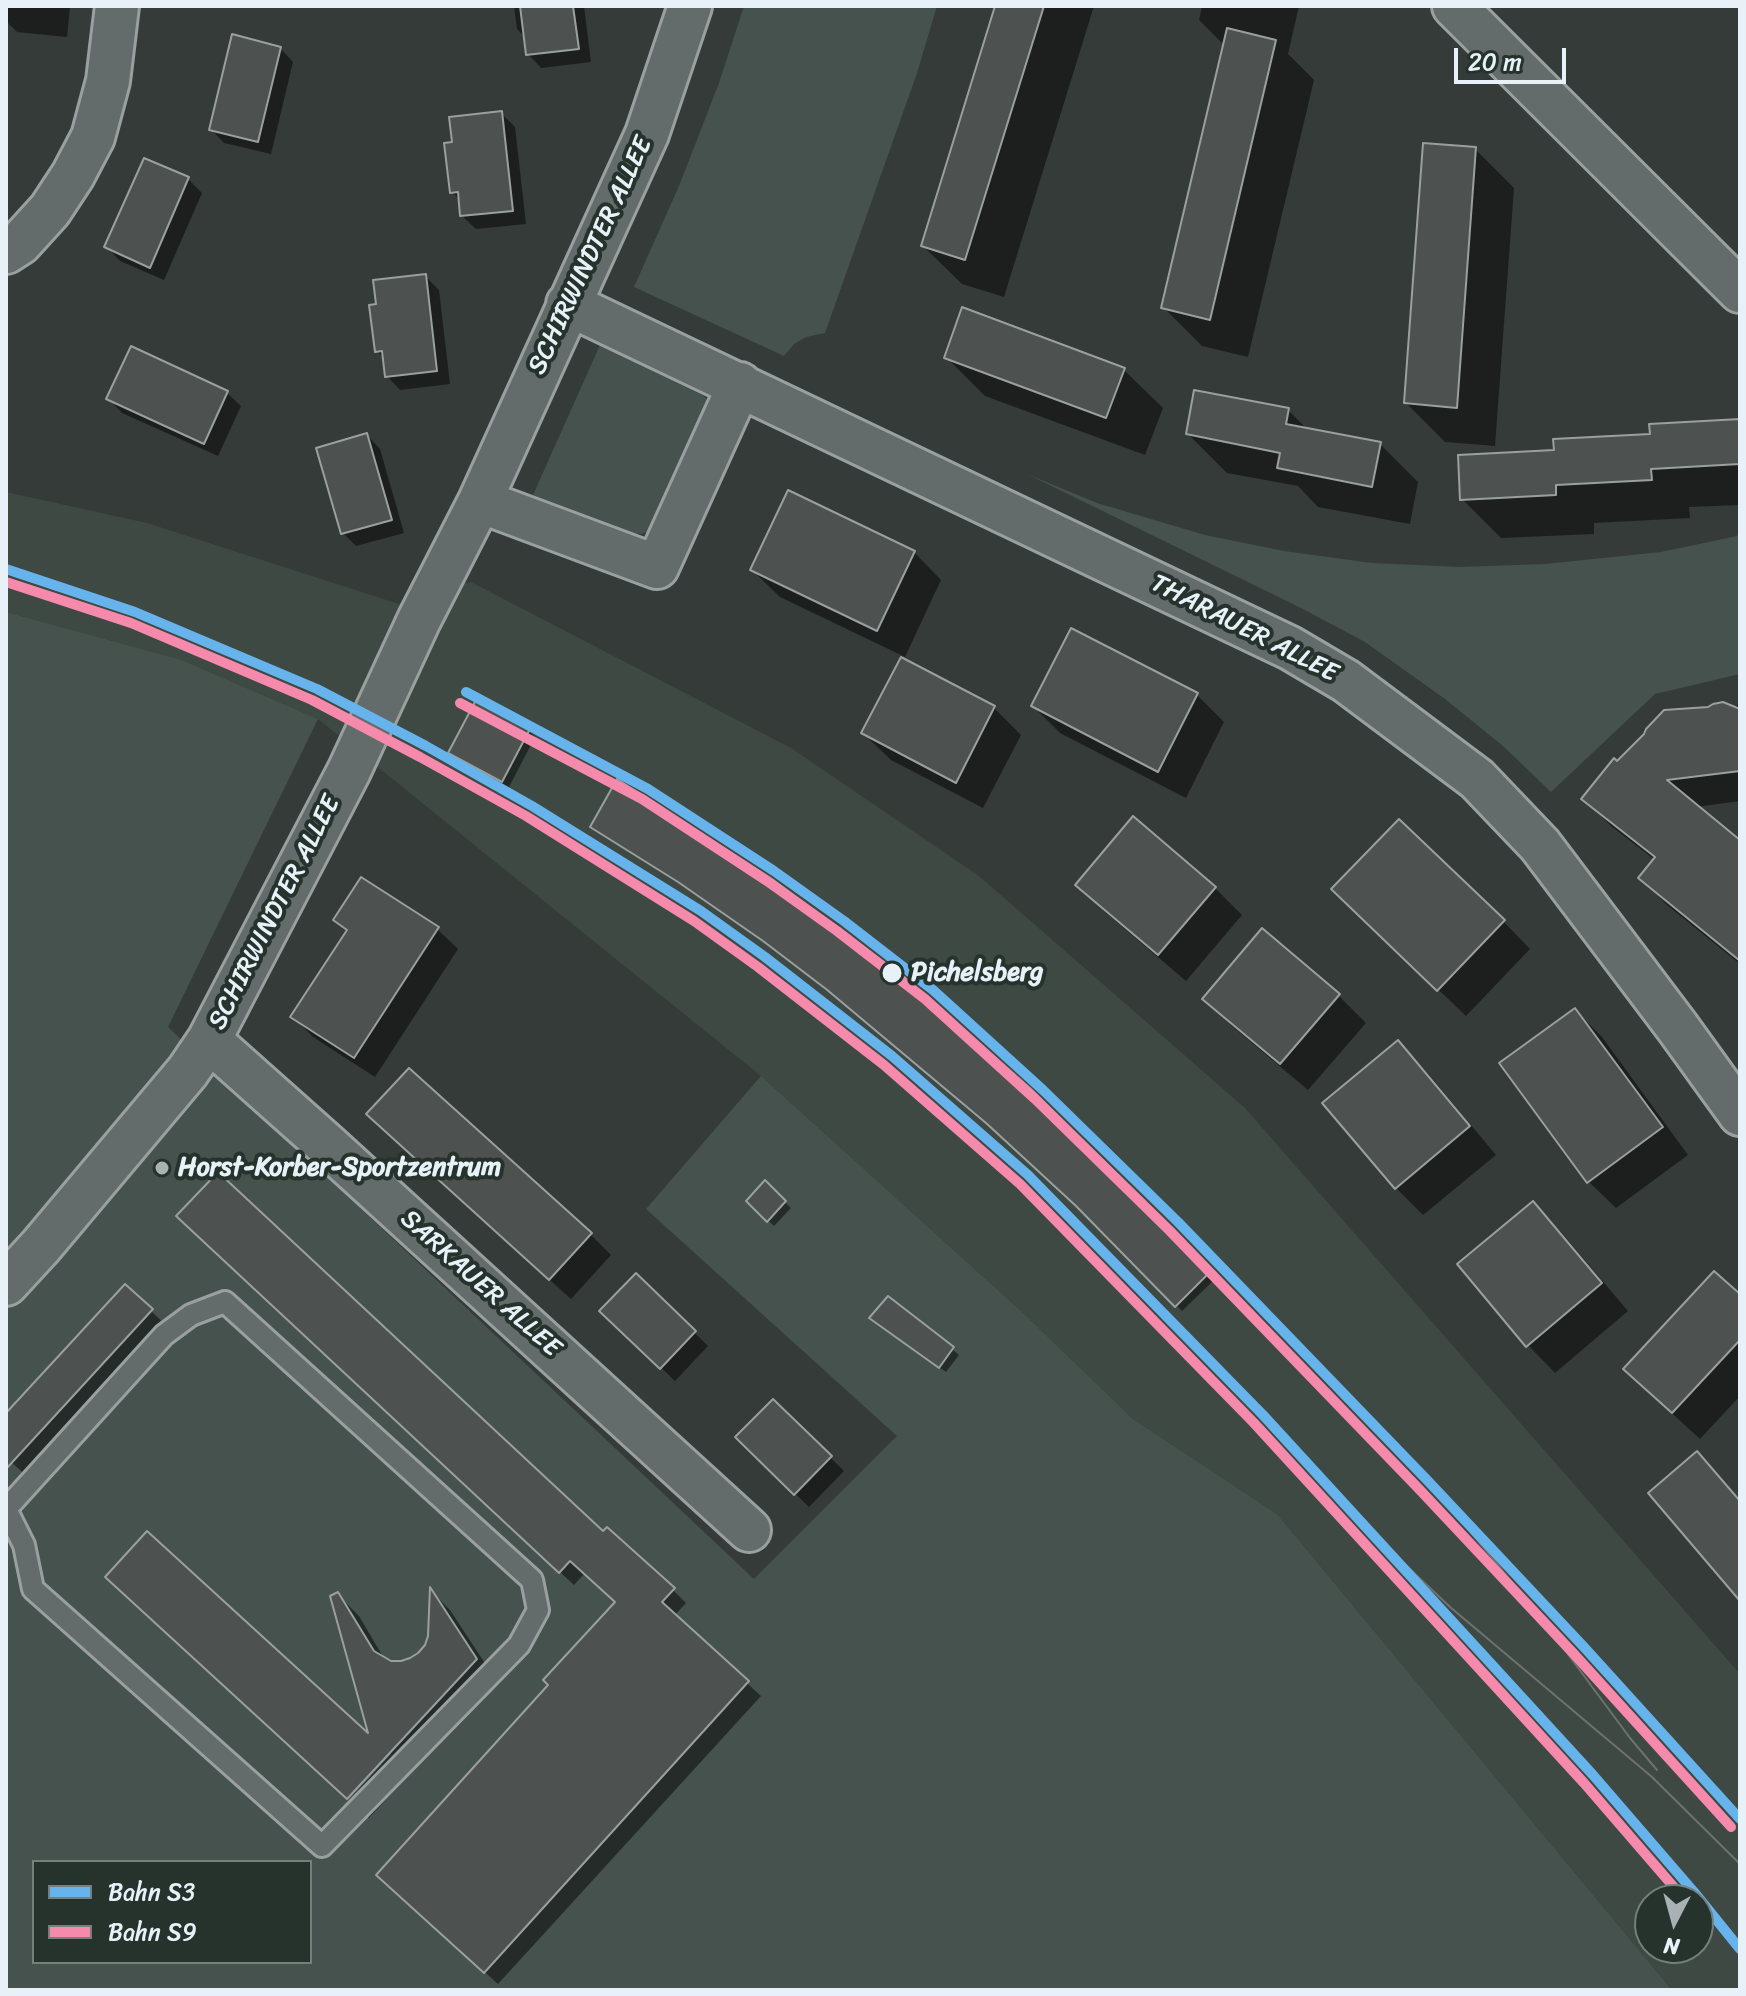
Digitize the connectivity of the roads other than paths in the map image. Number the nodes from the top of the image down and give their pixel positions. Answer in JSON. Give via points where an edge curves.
{"nodes":[{"id":1,"x":117,"y":6,"type":"edge"},
{"id":2,"x":690,"y":6,"type":"edge"},
{"id":3,"x":1454,"y":6,"type":"edge"},
{"id":4,"x":6,"y":252,"type":"edge"},
{"id":5,"x":1740,"y":291,"type":"edge"},
{"id":6,"x":568,"y":304,"type":"junction"},
{"id":7,"x":740,"y":384,"type":"junction"},
{"id":8,"x":480,"y":501,"type":"junction"},
{"id":9,"x":209,"y":1040,"type":"junction"},
{"id":10,"x":1740,"y":1114,"type":"edge"},
{"id":11,"x":6,"y":1284,"type":"edge"},
{"id":12,"x":6,"y":1509,"type":"edge"},
{"id":13,"x":749,"y":1530,"type":"dead end"}],
"edges":[{"from":1,"to":4,"type":"street","via":[[108,81],[93,137],[50,210]]},
{"from":2,"to":6,"type":"street","name":"SCHIRWINDTER ALLEE","via":[[647,134]]},
{"from":3,"to":5,"type":"street"},
{"from":6,"to":7,"type":"street","name":"THARAUER ALLEE"},
{"from":6,"to":8,"type":"street","name":"SCHIRWINDTER ALLEE"},
{"from":7,"to":8,"type":"street","via":[[657,567]]},
{"from":7,"to":10,"type":"street","name":"THARAUER ALLEE","via":[[1290,648],[1357,689],[1477,779],[1540,845]]},
{"from":8,"to":9,"type":"street","name":"SCHIRWINDTER ALLEE","via":[[349,771]]},
{"from":9,"to":11,"type":"street","name":"SCHIRWINDTER ALLEE"},
{"from":9,"to":13,"type":"street","name":"SARKAUER ALLEE"},
{"from":12,"to":12,"type":"lane","via":[[24,1545],[33,1589],[322,1846],[519,1645],[538,1610],[532,1580],[225,1302],[191,1315],[164,1335]]}]}
